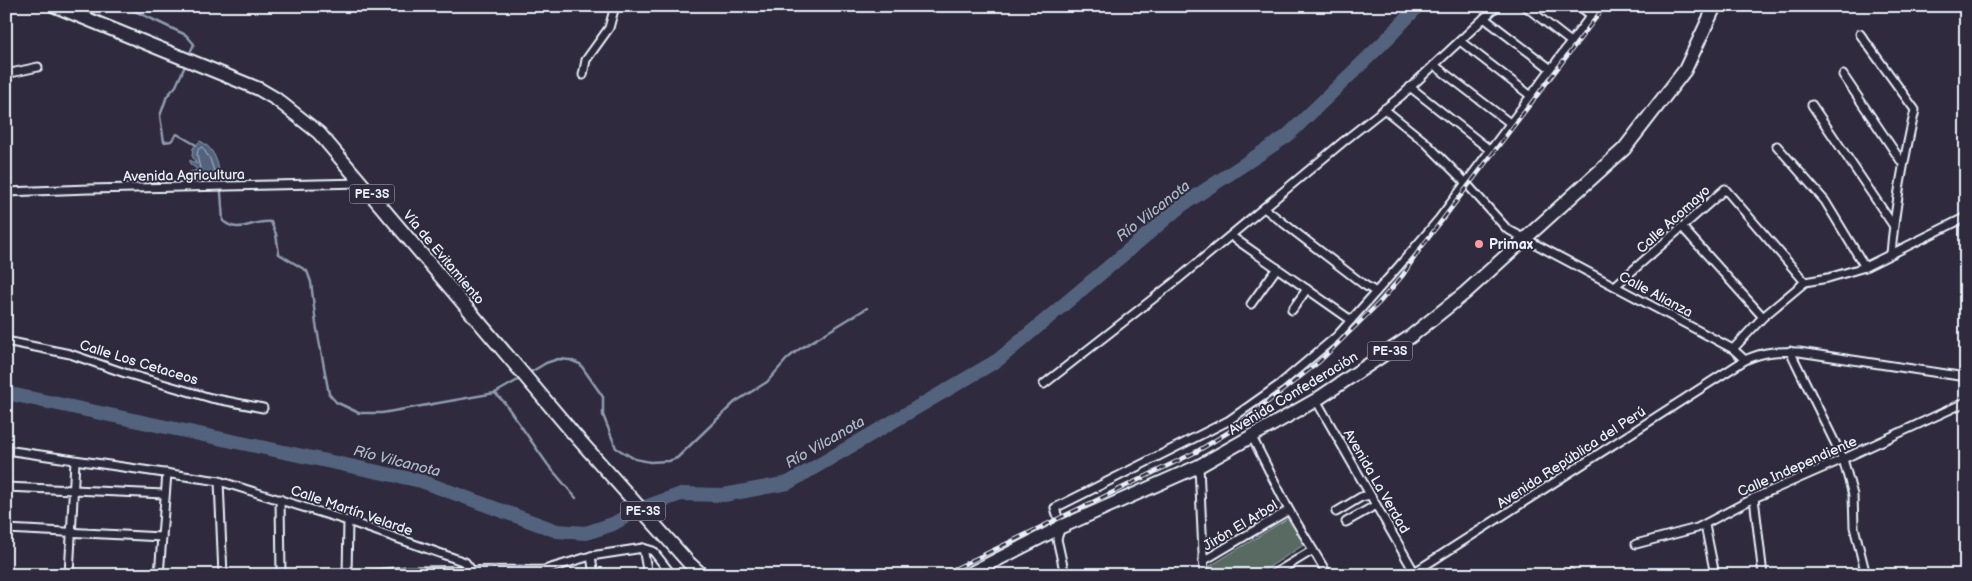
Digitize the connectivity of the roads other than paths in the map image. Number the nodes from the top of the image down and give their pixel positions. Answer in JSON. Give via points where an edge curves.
{"nodes":[{"id":1,"x":55,"y":6,"type":"edge"},
{"id":2,"x":614,"y":6,"type":"edge"},
{"id":3,"x":1497,"y":6,"type":"edge"},
{"id":4,"x":1525,"y":6,"type":"edge"},
{"id":5,"x":1579,"y":6,"type":"edge"},
{"id":6,"x":1598,"y":6,"type":"edge"},
{"id":7,"x":1715,"y":6,"type":"edge"},
{"id":8,"x":1591,"y":15,"type":"junction"},
{"id":9,"x":1484,"y":18,"type":"junction"},
{"id":10,"x":1860,"y":34,"type":"dead end"},
{"id":11,"x":1460,"y":41,"type":"junction"},
{"id":12,"x":1571,"y":42,"type":"junction"},
{"id":13,"x":1434,"y":65,"type":"junction"},
{"id":14,"x":38,"y":67,"type":"dead end"},
{"id":15,"x":1551,"y":68,"type":"junction"},
{"id":16,"x":6,"y":74,"type":"edge"},
{"id":17,"x":583,"y":75,"type":"dead end"},
{"id":18,"x":1843,"y":75,"type":"dead end"},
{"id":19,"x":1410,"y":87,"type":"junction"},
{"id":20,"x":1531,"y":96,"type":"junction"},
{"id":21,"x":1812,"y":105,"type":"dead end"},
{"id":22,"x":1384,"y":109,"type":"junction"},
{"id":23,"x":1510,"y":123,"type":"junction"},
{"id":24,"x":1777,"y":146,"type":"dead end"},
{"id":25,"x":1490,"y":150,"type":"junction"},
{"id":26,"x":1903,"y":164,"type":"junction"},
{"id":27,"x":1465,"y":182,"type":"junction"},
{"id":28,"x":363,"y":184,"type":"junction"},
{"id":29,"x":6,"y":192,"type":"edge"},
{"id":30,"x":1264,"y":208,"type":"junction"},
{"id":31,"x":1966,"y":217,"type":"edge"},
{"id":32,"x":1893,"y":224,"type":"junction"},
{"id":33,"x":1682,"y":227,"type":"junction"},
{"id":34,"x":1231,"y":236,"type":"junction"},
{"id":35,"x":1524,"y":238,"type":"junction"},
{"id":36,"x":1891,"y":254,"type":"junction"},
{"id":37,"x":1865,"y":267,"type":"junction"},
{"id":38,"x":1276,"y":268,"type":"junction"},
{"id":39,"x":1805,"y":282,"type":"junction"},
{"id":40,"x":1615,"y":286,"type":"junction"},
{"id":41,"x":1307,"y":289,"type":"junction"},
{"id":42,"x":1376,"y":292,"type":"junction"},
{"id":43,"x":1251,"y":304,"type":"dead end"},
{"id":44,"x":1292,"y":310,"type":"dead end"},
{"id":45,"x":1763,"y":317,"type":"junction"},
{"id":46,"x":1351,"y":320,"type":"junction"},
{"id":47,"x":6,"y":340,"type":"edge"},
{"id":48,"x":1733,"y":349,"type":"junction"},
{"id":49,"x":1790,"y":352,"type":"junction"},
{"id":50,"x":1745,"y":360,"type":"junction"},
{"id":51,"x":1966,"y":377,"type":"edge"},
{"id":52,"x":1044,"y":384,"type":"dead end"},
{"id":53,"x":1316,"y":400,"type":"junction"},
{"id":54,"x":1966,"y":402,"type":"edge"},
{"id":55,"x":263,"y":408,"type":"dead end"},
{"id":56,"x":1252,"y":437,"type":"junction"},
{"id":57,"x":6,"y":450,"type":"edge"},
{"id":58,"x":1844,"y":459,"type":"junction"},
{"id":59,"x":75,"y":460,"type":"junction"},
{"id":60,"x":1199,"y":466,"type":"junction"},
{"id":61,"x":167,"y":473,"type":"junction"},
{"id":62,"x":219,"y":481,"type":"junction"},
{"id":63,"x":6,"y":487,"type":"edge"},
{"id":64,"x":75,"y":491,"type":"junction"},
{"id":65,"x":164,"y":494,"type":"junction"},
{"id":66,"x":1370,"y":495,"type":"junction"},
{"id":67,"x":1754,"y":498,"type":"junction"},
{"id":68,"x":280,"y":499,"type":"junction"},
{"id":69,"x":1376,"y":505,"type":"junction"},
{"id":70,"x":1289,"y":510,"type":"junction"},
{"id":71,"x":1336,"y":512,"type":"dead end"},
{"id":72,"x":348,"y":521,"type":"junction"},
{"id":73,"x":1346,"y":522,"type":"dead end"},
{"id":74,"x":1705,"y":525,"type":"junction"},
{"id":75,"x":1060,"y":527,"type":"junction"},
{"id":76,"x":6,"y":529,"type":"edge"},
{"id":77,"x":71,"y":532,"type":"junction"},
{"id":78,"x":162,"y":536,"type":"junction"},
{"id":79,"x":1636,"y":544,"type":"dead end"},
{"id":80,"x":643,"y":548,"type":"junction"},
{"id":81,"x":1313,"y":550,"type":"junction"},
{"id":82,"x":591,"y":556,"type":"junction"},
{"id":83,"x":1203,"y":562,"type":"junction"},
{"id":84,"x":544,"y":572,"type":"edge"},
{"id":85,"x":406,"y":573,"type":"edge"},
{"id":86,"x":472,"y":573,"type":"edge"},
{"id":87,"x":6,"y":574,"type":"edge"},
{"id":88,"x":1414,"y":574,"type":"edge"},
{"id":89,"x":14,"y":575,"type":"edge"},
{"id":90,"x":69,"y":575,"type":"edge"},
{"id":91,"x":159,"y":575,"type":"edge"},
{"id":92,"x":223,"y":575,"type":"edge"},
{"id":93,"x":280,"y":575,"type":"edge"},
{"id":94,"x":347,"y":575,"type":"edge"},
{"id":95,"x":363,"y":575,"type":"edge"},
{"id":96,"x":594,"y":575,"type":"edge"},
{"id":97,"x":648,"y":575,"type":"edge"},
{"id":98,"x":672,"y":575,"type":"edge"},
{"id":99,"x":702,"y":575,"type":"edge"},
{"id":100,"x":966,"y":575,"type":"edge"},
{"id":101,"x":1064,"y":575,"type":"edge"},
{"id":102,"x":1204,"y":575,"type":"edge"},
{"id":103,"x":1272,"y":575,"type":"edge"},
{"id":104,"x":1328,"y":575,"type":"edge"},
{"id":105,"x":1715,"y":575,"type":"edge"},
{"id":106,"x":1763,"y":575,"type":"edge"},
{"id":107,"x":1866,"y":575,"type":"edge"}],
"edges":[{"from":1,"to":28,"type":"highway","name":"Vía de Evitamiento","number":"PE-3S","via":[[259,89],[319,133]]},
{"from":2,"to":17,"type":"street","via":[[610,28],[586,60]]},
{"from":3,"to":9,"type":"street"},
{"from":4,"to":12,"type":"street"},
{"from":5,"to":8,"type":"street"},
{"from":6,"to":8,"type":"street"},
{"from":7,"to":35,"type":"highway","name":"Avenida Confederación","number":"PE-3S","via":[[1685,70],[1624,149]]},
{"from":8,"to":12,"type":"street"},
{"from":9,"to":11,"type":"street"},
{"from":9,"to":15,"type":"street"},
{"from":10,"to":26,"type":"street","via":[[1915,110]]},
{"from":11,"to":13,"type":"street"},
{"from":11,"to":20,"type":"street"},
{"from":12,"to":15,"type":"street"},
{"from":13,"to":19,"type":"street"},
{"from":13,"to":23,"type":"street"},
{"from":14,"to":16,"type":"street"},
{"from":15,"to":20,"type":"street"},
{"from":18,"to":26,"type":"street"},
{"from":19,"to":22,"type":"street"},
{"from":19,"to":25,"type":"street"},
{"from":20,"to":23,"type":"street"},
{"from":21,"to":32,"type":"street"},
{"from":22,"to":27,"type":"street","name":"Calle Alianza","via":[[1425,142]]},
{"from":22,"to":30,"type":"street"},
{"from":23,"to":25,"type":"street"},
{"from":24,"to":37,"type":"street","via":[[1825,201]]},
{"from":25,"to":27,"type":"street"},
{"from":26,"to":32,"type":"street"},
{"from":27,"to":35,"type":"street","name":"Calle Alianza","via":[[1507,229]]},
{"from":27,"to":42,"type":"street"},
{"from":28,"to":29,"type":"street","name":"Avenida Agricultura"},
{"from":28,"to":99,"type":"highway","name":"Vía de Evitamiento","number":"PE-3S","via":[[615,480]]},
{"from":30,"to":34,"type":"street"},
{"from":30,"to":42,"type":"street"},
{"from":31,"to":36,"type":"street"},
{"from":32,"to":36,"type":"street"},
{"from":33,"to":39,"type":"street","name":"Calle Acomayo","via":[[1725,189]]},
{"from":33,"to":40,"type":"street","name":"Calle Acomayo"},
{"from":33,"to":45,"type":"street"},
{"from":34,"to":38,"type":"street"},
{"from":34,"to":52,"type":"street"},
{"from":35,"to":40,"type":"street","name":"Calle Alianza"},
{"from":35,"to":53,"type":"highway","name":"Avenida Confederación","number":"PE-3S","via":[[1465,293],[1410,337]]},
{"from":36,"to":37,"type":"street"},
{"from":37,"to":39,"type":"street"},
{"from":38,"to":41,"type":"street"},
{"from":38,"to":43,"type":"street"},
{"from":39,"to":45,"type":"street"},
{"from":40,"to":48,"type":"street","name":"Calle Alianza"},
{"from":41,"to":44,"type":"street"},
{"from":41,"to":46,"type":"street"},
{"from":42,"to":46,"type":"street"},
{"from":45,"to":48,"type":"street"},
{"from":46,"to":75,"type":"street","via":[[1279,385],[1228,421],[1056,508]]},
{"from":47,"to":55,"type":"street","name":"Calle Los Cetaceos","via":[[70,354],[211,398]]},
{"from":48,"to":50,"type":"street","name":"Calle Alianza"},
{"from":49,"to":50,"type":"street","via":[[1760,353]]},
{"from":49,"to":51,"type":"street"},
{"from":49,"to":58,"type":"street"},
{"from":50,"to":88,"type":"street","name":"Avenida República del Perú"},
{"from":53,"to":56,"type":"highway","name":"Avenida Confederación","number":"PE-3S"},
{"from":53,"to":66,"type":"street","name":"Avenida La Verdad"},
{"from":54,"to":58,"type":"street","name":"Calle Independiente"},
{"from":56,"to":60,"type":"highway","name":"Avenida Confederación","number":"PE-3S"},
{"from":56,"to":70,"type":"street"},
{"from":57,"to":59,"type":"street","name":"Calle Martín Velarde"},
{"from":58,"to":67,"type":"street","name":"Calle Independiente"},
{"from":58,"to":107,"type":"street","via":[[1853,495],[1854,527]]},
{"from":59,"to":61,"type":"street","name":"Calle Martín Velarde"},
{"from":59,"to":64,"type":"street"},
{"from":60,"to":75,"type":"highway","name":"Avenida Confederación","number":"PE-3S"},
{"from":60,"to":83,"type":"street"},
{"from":61,"to":62,"type":"street","name":"Calle Martín Velarde"},
{"from":61,"to":65,"type":"street"},
{"from":62,"to":68,"type":"street","name":"Calle Martín Velarde"},
{"from":62,"to":92,"type":"street"},
{"from":63,"to":64,"type":"street"},
{"from":64,"to":65,"type":"street"},
{"from":64,"to":77,"type":"street"},
{"from":65,"to":78,"type":"street"},
{"from":66,"to":69,"type":"street","name":"Avenida La Verdad"},
{"from":66,"to":71,"type":"street","via":[[1360,497]]},
{"from":67,"to":74,"type":"street","name":"Calle Independiente"},
{"from":67,"to":106,"type":"street"},
{"from":68,"to":72,"type":"street","name":"Calle Martín Velarde"},
{"from":68,"to":93,"type":"street"},
{"from":69,"to":73,"type":"street"},
{"from":69,"to":88,"type":"street","name":"Avenida La Verdad"},
{"from":70,"to":81,"type":"street"},
{"from":70,"to":83,"type":"street","name":"Jirón El Arbol"},
{"from":72,"to":86,"type":"street","name":"Calle Martín Velarde","via":[[465,562]]},
{"from":72,"to":94,"type":"street"},
{"from":74,"to":79,"type":"street","name":"Calle Independiente"},
{"from":74,"to":105,"type":"street"},
{"from":75,"to":100,"type":"highway","name":"Avenida Confederación","number":"PE-3S"},
{"from":75,"to":101,"type":"street","via":[[1057,539]]},
{"from":76,"to":77,"type":"street"},
{"from":77,"to":78,"type":"street"},
{"from":77,"to":90,"type":"street"},
{"from":78,"to":91,"type":"street"},
{"from":80,"to":82,"type":"street"},
{"from":80,"to":97,"type":"street"},
{"from":80,"to":98,"type":"street","via":[[653,551]]},
{"from":81,"to":103,"type":"street"},
{"from":81,"to":104,"type":"street"},
{"from":82,"to":84,"type":"street"},
{"from":82,"to":96,"type":"street"},
{"from":83,"to":102,"type":"street"},
{"from":84,"to":86,"type":"street"},
{"from":85,"to":86,"type":"street"},
{"from":85,"to":95,"type":"street"},
{"from":87,"to":89,"type":"street"}]}
